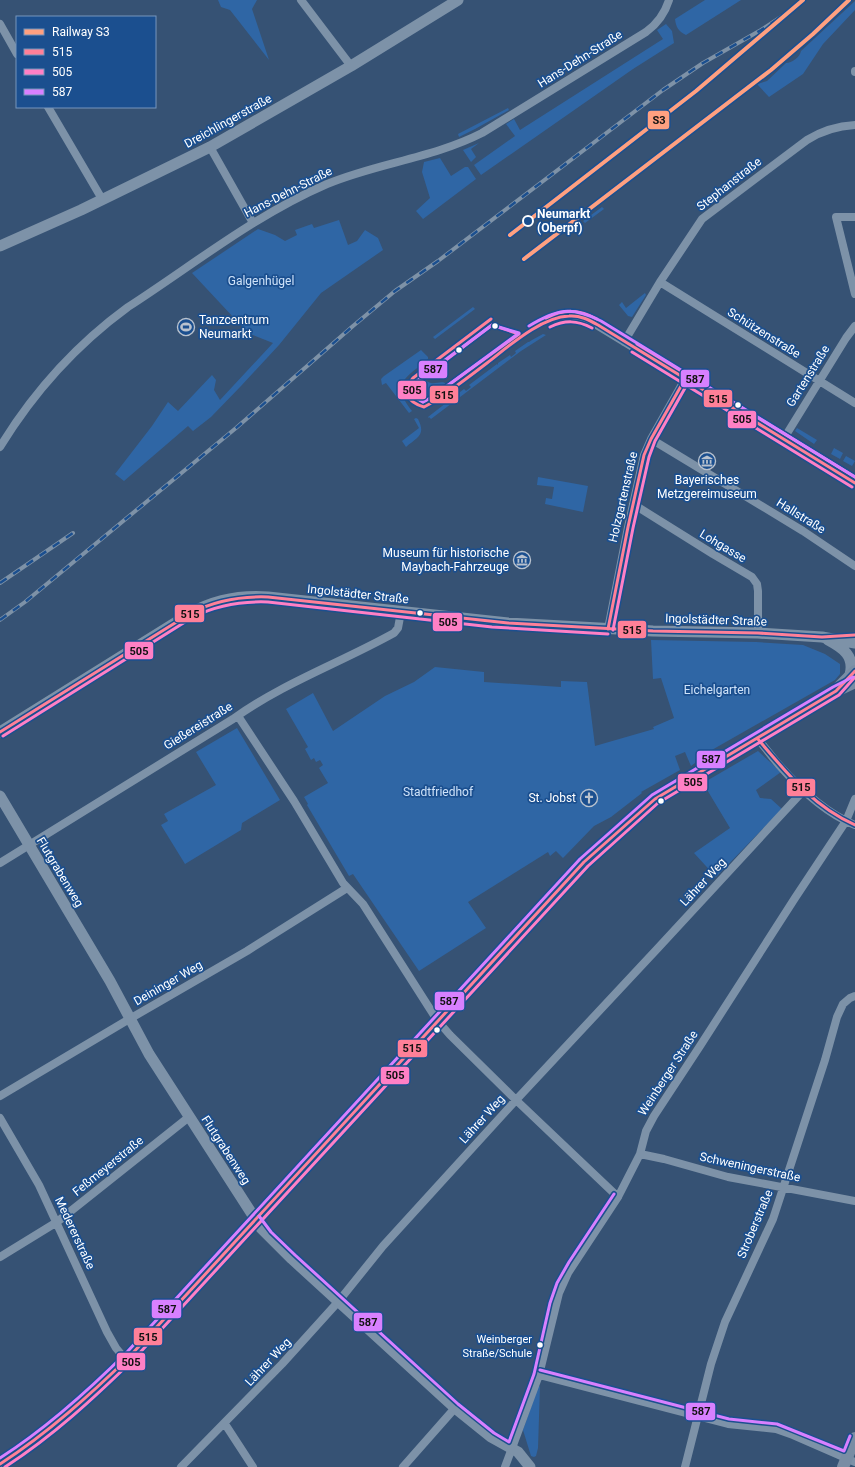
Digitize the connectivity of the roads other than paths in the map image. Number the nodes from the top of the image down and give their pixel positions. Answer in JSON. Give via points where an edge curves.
{"nodes":[{"id":1,"x":301,"y":0,"type":"edge"},
{"id":2,"x":458,"y":0,"type":"edge"},
{"id":3,"x":669,"y":0,"type":"edge"},
{"id":4,"x":0,"y":24,"type":"edge"},
{"id":5,"x":16,"y":52,"type":"edge"},
{"id":6,"x":351,"y":66,"type":"junction"},
{"id":7,"x":49,"y":108,"type":"edge"},
{"id":8,"x":855,"y":125,"type":"edge"},
{"id":9,"x":210,"y":147,"type":"junction"},
{"id":10,"x":102,"y":199,"type":"junction"},
{"id":11,"x":855,"y":217,"type":"edge"},
{"id":12,"x":253,"y":222,"type":"junction"},
{"id":13,"x":0,"y":246,"type":"edge"},
{"id":14,"x":660,"y":282,"type":"junction"},
{"id":15,"x":855,"y":294,"type":"edge"},
{"id":16,"x":562,"y":316,"type":"dead end"},
{"id":17,"x":855,"y":326,"type":"edge"},
{"id":18,"x":624,"y":342,"type":"junction"},
{"id":19,"x":685,"y":379,"type":"junction"},
{"id":20,"x":819,"y":382,"type":"junction"},
{"id":21,"x":855,"y":403,"type":"edge"},
{"id":22,"x":651,"y":439,"type":"junction"},
{"id":23,"x":783,"y":440,"type":"junction"},
{"id":24,"x":0,"y":447,"type":"edge"},
{"id":25,"x":855,"y":484,"type":"edge"},
{"id":26,"x":633,"y":504,"type":"junction"},
{"id":27,"x":855,"y":566,"type":"edge"},
{"id":28,"x":401,"y":612,"type":"junction"},
{"id":29,"x":608,"y":629,"type":"junction"},
{"id":30,"x":758,"y":633,"type":"junction"},
{"id":31,"x":855,"y":635,"type":"edge"},
{"id":32,"x":822,"y":637,"type":"junction"},
{"id":33,"x":855,"y":643,"type":"edge"},
{"id":34,"x":853,"y":676,"type":"edge"},
{"id":35,"x":238,"y":716,"type":"junction"},
{"id":36,"x":0,"y":732,"type":"edge"},
{"id":37,"x":757,"y":738,"type":"junction"},
{"id":38,"x":804,"y":790,"type":"junction"},
{"id":39,"x":0,"y":796,"type":"edge"},
{"id":40,"x":855,"y":799,"type":"edge"},
{"id":41,"x":846,"y":821,"type":"junction"},
{"id":42,"x":855,"y":825,"type":"edge"},
{"id":43,"x":29,"y":846,"type":"junction"},
{"id":44,"x":0,"y":863,"type":"edge"},
{"id":45,"x":347,"y":888,"type":"junction"},
{"id":46,"x":855,"y":996,"type":"edge"},
{"id":47,"x":131,"y":1018,"type":"junction"},
{"id":48,"x":437,"y":1020,"type":"junction"},
{"id":49,"x":0,"y":1096,"type":"edge"},
{"id":50,"x":516,"y":1100,"type":"junction"},
{"id":51,"x":189,"y":1117,"type":"junction"},
{"id":52,"x":0,"y":1118,"type":"edge"},
{"id":53,"x":640,"y":1154,"type":"junction"},
{"id":54,"x":784,"y":1187,"type":"junction"},
{"id":55,"x":618,"y":1198,"type":"junction"},
{"id":56,"x":855,"y":1201,"type":"edge"},
{"id":57,"x":255,"y":1219,"type":"junction"},
{"id":58,"x":57,"y":1222,"type":"junction"},
{"id":59,"x":0,"y":1256,"type":"edge"},
{"id":60,"x":338,"y":1302,"type":"junction"},
{"id":61,"x":126,"y":1360,"type":"junction"},
{"id":62,"x":539,"y":1375,"type":"junction"},
{"id":63,"x":455,"y":1408,"type":"junction"},
{"id":64,"x":698,"y":1417,"type":"junction"},
{"id":65,"x":225,"y":1424,"type":"junction"},
{"id":66,"x":855,"y":1438,"type":"edge"},
{"id":67,"x":512,"y":1448,"type":"junction"},
{"id":68,"x":848,"y":1462,"type":"edge"},
{"id":69,"x":0,"y":1464,"type":"edge"},
{"id":70,"x":181,"y":1467,"type":"edge"},
{"id":71,"x":253,"y":1467,"type":"edge"},
{"id":72,"x":403,"y":1467,"type":"edge"},
{"id":73,"x":505,"y":1467,"type":"edge"},
{"id":74,"x":530,"y":1467,"type":"edge"},
{"id":75,"x":685,"y":1467,"type":"edge"}],
"edges":[{"from":1,"to":6,"type":"street"},
{"from":2,"to":6,"type":"street","name":"Dreichlingerstraße"},
{"from":3,"to":12,"type":"street","name":"Hans-Dehn-Straße","via":[[657,22],[646,32],[482,133],[441,150],[371,168],[329,183]]},
{"from":4,"to":5,"type":"street"},
{"from":6,"to":9,"type":"street","name":"Dreichlingerstraße"},
{"from":7,"to":10,"type":"street"},
{"from":8,"to":14,"type":"street","name":"Stephanstraße","via":[[820,132],[706,215],[697,224]]},
{"from":9,"to":10,"type":"street","name":"Dreichlingerstraße"},
{"from":9,"to":12,"type":"street"},
{"from":10,"to":13,"type":"street","name":"Dreichlingerstraße"},
{"from":11,"to":15,"type":"street","via":[[836,217]]},
{"from":12,"to":24,"type":"street","name":"Hans-Dehn-Straße","via":[[114,317],[78,349],[39,390]]},
{"from":14,"to":18,"type":"street","name":"Stephanstraße"},
{"from":14,"to":20,"type":"street","name":"Schützenstraße"},
{"from":16,"to":18,"type":"street","via":[[586,319]]},
{"from":17,"to":20,"type":"street","name":"Gartenstraße"},
{"from":18,"to":19,"type":"street"},
{"from":19,"to":22,"type":"street","name":"Holzgartenstraße"},
{"from":19,"to":23,"type":"street"},
{"from":20,"to":21,"type":"street","name":"Schützenstraße"},
{"from":20,"to":23,"type":"street","name":"Gartenstraße"},
{"from":22,"to":26,"type":"street","name":"Holzgartenstraße","via":[[644,455]]},
{"from":22,"to":27,"type":"street","name":"Hallstraße","via":[[803,531]]},
{"from":23,"to":25,"type":"street"},
{"from":26,"to":29,"type":"street","name":"Holzgartenstraße"},
{"from":26,"to":30,"type":"street","name":"Lohgasse","via":[[752,577],[758,591]]},
{"from":28,"to":29,"type":"street","name":"Ingolstädter Straße","via":[[508,623]]},
{"from":28,"to":35,"type":"street","name":"Gießereistraße","via":[[398,628],[394,633],[285,686]]},
{"from":28,"to":36,"type":"street","name":"Ingolstädter Straße","via":[[252,596],[221,600],[202,607],[166,628]]},
{"from":29,"to":30,"type":"street","name":"Ingolstädter Straße"},
{"from":30,"to":32,"type":"street","name":"Ingolstädter Straße"},
{"from":31,"to":32,"type":"street","name":"Ingolstädter Straße"},
{"from":32,"to":33,"type":"street","name":"Ingolstädter Straße"},
{"from":32,"to":34,"type":"street","via":[[847,653],[852,662]]},
{"from":34,"to":37,"type":"main road","via":[[836,692]]},
{"from":35,"to":43,"type":"street","name":"Gießereistraße"},
{"from":35,"to":45,"type":"street"},
{"from":37,"to":38,"type":"street"},
{"from":37,"to":48,"type":"main road","via":[[655,799],[612,836]]},
{"from":38,"to":41,"type":"street","via":[[824,808]]},
{"from":38,"to":50,"type":"street","name":"Lährer Weg"},
{"from":39,"to":43,"type":"street","name":"Flutgrabenweg"},
{"from":40,"to":41,"type":"street","name":"Weinberger Straße"},
{"from":41,"to":42,"type":"street"},
{"from":41,"to":53,"type":"street","name":"Weinberger Straße","via":[[654,1116],[646,1131]]},
{"from":43,"to":44,"type":"street","name":"Gießereistraße"},
{"from":43,"to":47,"type":"street","name":"Flutgrabenweg"},
{"from":45,"to":47,"type":"street","name":"Deininger Weg","via":[[247,951]]},
{"from":45,"to":48,"type":"street","via":[[363,904]]},
{"from":46,"to":54,"type":"street","name":"Stroberstraße","via":[[843,1004],[837,1017]]},
{"from":47,"to":49,"type":"street","name":"Deininger Weg"},
{"from":47,"to":51,"type":"street","name":"Flutgrabenweg"},
{"from":48,"to":50,"type":"street"},
{"from":48,"to":57,"type":"main road"},
{"from":50,"to":55,"type":"street"},
{"from":50,"to":60,"type":"street","name":"Lährer Weg","via":[[383,1246]]},
{"from":51,"to":57,"type":"street","name":"Flutgrabenweg"},
{"from":51,"to":58,"type":"street","name":"Feßmeyerstraße"},
{"from":52,"to":58,"type":"street","name":"Medererstraße"},
{"from":53,"to":54,"type":"street","name":"Schweningerstraße","via":[[717,1175]]},
{"from":53,"to":55,"type":"street","name":"Weinberger Straße"},
{"from":54,"to":56,"type":"street","name":"Schweningerstraße"},
{"from":54,"to":64,"type":"street","name":"Stroberstraße","via":[[773,1219],[725,1322]]},
{"from":55,"to":62,"type":"street","name":"Weinberger Straße","via":[[562,1285]]},
{"from":57,"to":60,"type":"street","name":"Flutgrabenweg","via":[[264,1232]]},
{"from":57,"to":61,"type":"main road"},
{"from":58,"to":59,"type":"street","name":"Feßmeyerstraße"},
{"from":58,"to":61,"type":"street","name":"Medererstraße","via":[[107,1332]]},
{"from":60,"to":63,"type":"street","name":"Flutgrabenweg"},
{"from":60,"to":65,"type":"street","name":"Lährer Weg"},
{"from":61,"to":69,"type":"main road","via":[[69,1414]]},
{"from":62,"to":64,"type":"street"},
{"from":62,"to":67,"type":"street","name":"Weinberger Straße"},
{"from":63,"to":67,"type":"street","name":"Flutgrabenweg","via":[[491,1437]]},
{"from":63,"to":72,"type":"street"},
{"from":64,"to":68,"type":"street","via":[[728,1424],[776,1429]]},
{"from":64,"to":75,"type":"street","name":"Stroberstraße"},
{"from":65,"to":70,"type":"street","name":"Lährer Weg"},
{"from":65,"to":71,"type":"street"},
{"from":66,"to":68,"type":"main road"},
{"from":67,"to":73,"type":"street","name":"Weinberger Straße"},
{"from":67,"to":74,"type":"street","name":"Flutgrabenweg"}]}
